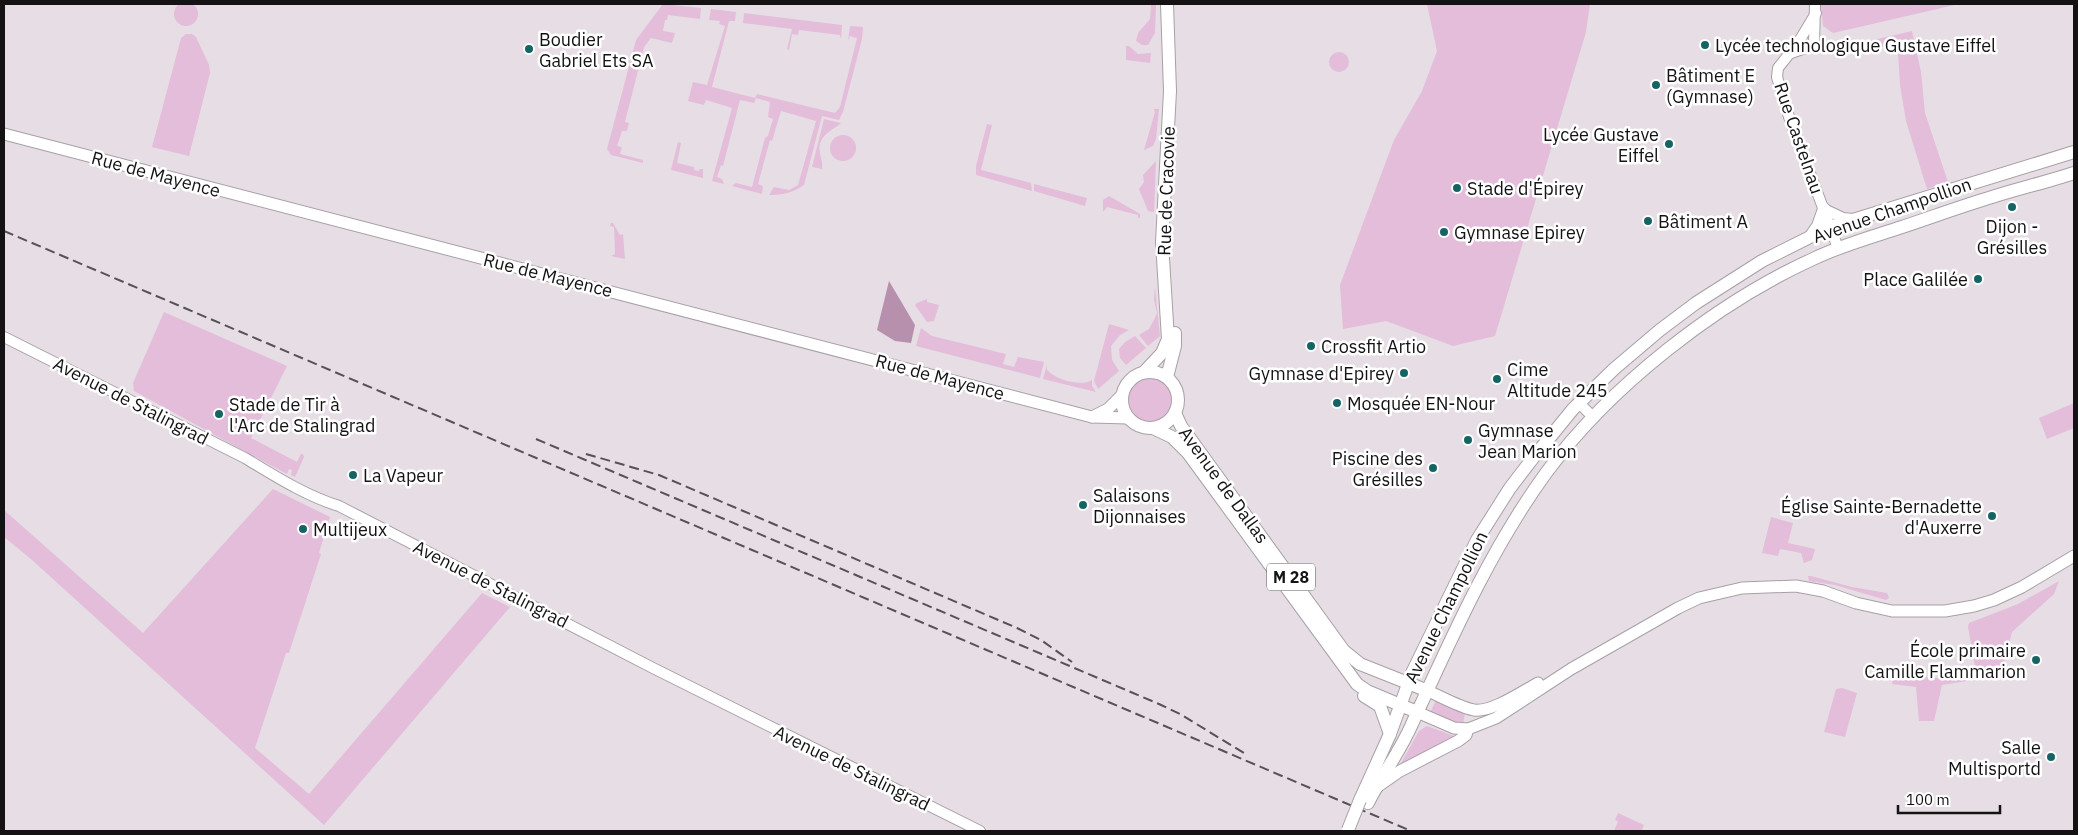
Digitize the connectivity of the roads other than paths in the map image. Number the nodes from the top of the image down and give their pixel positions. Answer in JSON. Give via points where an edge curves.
{"nodes":[{"id":1,"x":1167,"y":4,"type":"edge"},
{"id":2,"x":1173,"y":4,"type":"edge"},
{"id":3,"x":1815,"y":8,"type":"edge"},
{"id":4,"x":1790,"y":54,"type":"junction"},
{"id":5,"x":4,"y":134,"type":"edge"},
{"id":6,"x":2074,"y":152,"type":"edge"},
{"id":7,"x":2074,"y":173,"type":"edge"},
{"id":8,"x":1824,"y":209,"type":"junction"},
{"id":9,"x":1854,"y":220,"type":"junction"},
{"id":10,"x":1830,"y":227,"type":"junction"},
{"id":11,"x":1811,"y":236,"type":"junction"},
{"id":12,"x":1838,"y":248,"type":"junction"},
{"id":13,"x":4,"y":336,"type":"edge"},
{"id":14,"x":1145,"y":371,"type":"junction"},
{"id":15,"x":1168,"y":376,"type":"junction"},
{"id":16,"x":1121,"y":396,"type":"junction"},
{"id":17,"x":1579,"y":403,"type":"junction"},
{"id":18,"x":1174,"y":413,"type":"junction"},
{"id":19,"x":1092,"y":417,"type":"junction"},
{"id":20,"x":1594,"y":417,"type":"junction"},
{"id":21,"x":1128,"y":418,"type":"junction"},
{"id":22,"x":1153,"y":428,"type":"junction"},
{"id":23,"x":2074,"y":556,"type":"edge"},
{"id":24,"x":1347,"y":672,"type":"junction"},
{"id":25,"x":1559,"y":676,"type":"junction"},
{"id":26,"x":1408,"y":683,"type":"junction"},
{"id":27,"x":1428,"y":691,"type":"junction"},
{"id":28,"x":1400,"y":704,"type":"junction"},
{"id":29,"x":1417,"y":712,"type":"junction"},
{"id":30,"x":1468,"y":729,"type":"junction"},
{"id":31,"x":1390,"y":734,"type":"junction"},
{"id":32,"x":1375,"y":788,"type":"junction"},
{"id":33,"x":1364,"y":802,"type":"junction"},
{"id":34,"x":980,"y":831,"type":"edge"},
{"id":35,"x":1351,"y":831,"type":"edge"}],
"edges":[{"from":1,"to":14,"type":"main road","name":"Rue de Cracovie","via":[[1170,91],[1162,250],[1168,339],[1162,354]]},
{"from":2,"to":15,"type":"main road","name":"Rue de Cracovie","via":[[1177,96],[1167,252],[1175,340]]},
{"from":3,"to":4,"type":"street"},
{"from":3,"to":4,"type":"street","name":"Rue Castelnau","via":[[1814,45]]},
{"from":4,"to":8,"type":"street","name":"Rue Castelnau","via":[[1778,68],[1777,77]]},
{"from":5,"to":19,"type":"main road","name":"Rue de Mayence"},
{"from":6,"to":9,"type":"main road","name":"Avenue Champollion"},
{"from":7,"to":12,"type":"main road","name":"Avenue Champollion"},
{"from":8,"to":9,"type":"street"},
{"from":8,"to":10,"type":"street","name":"Rue Castelnau"},
{"from":8,"to":11,"type":"main road"},
{"from":9,"to":10,"type":"main road","name":"Avenue Champollion"},
{"from":10,"to":11,"type":"main road","name":"Avenue Champollion"},
{"from":10,"to":12,"type":"street","name":"Rue Castelnau"},
{"from":11,"to":17,"type":"main road","name":"Avenue Champollion","via":[[1762,261],[1696,303],[1627,358]]},
{"from":12,"to":20,"type":"main road","name":"Avenue Champollion","via":[[1761,286],[1718,314],[1674,345]]},
{"from":13,"to":34,"type":"street","name":"Avenue de Stalingrad","via":[[245,458],[271,475],[339,506]]},
{"from":14,"to":15,"type":"main road"},
{"from":14,"to":16,"type":"main road","via":[[1125,384]]},
{"from":15,"to":18,"type":"main road","via":[[1178,394]]},
{"from":16,"to":19,"type":"main road","via":[[1108,409]]},
{"from":16,"to":21,"type":"main road"},
{"from":17,"to":20,"type":"street"},
{"from":17,"to":26,"type":"main road","name":"Avenue Champollion","via":[[1533,458],[1491,517],[1458,577]]},
{"from":18,"to":22,"type":"main road","via":[[1161,426]]},
{"from":18,"to":26,"type":"main road","name":"Avenue de Dallas","number":"M 28","via":[[1344,651],[1360,664]]},
{"from":19,"to":21,"type":"main road","name":"Rue de Mayence"},
{"from":20,"to":27,"type":"main road","name":"Avenue Champollion","via":[[1547,472],[1501,543]]},
{"from":21,"to":22,"type":"main road","via":[[1135,425]]},
{"from":22,"to":24,"type":"main road","name":"Avenue de Dallas","number":"M 28","via":[[1172,437],[1188,453]]},
{"from":23,"to":25,"type":"main road","via":[[1994,600],[1945,610],[1892,611],[1796,586],[1759,586],[1722,592],[1678,608]]},
{"from":24,"to":28,"type":"main road","name":"Avenue de Dallas","number":"M 28","via":[[1362,688]]},
{"from":24,"to":31,"type":"main road","name":"Avenue de Dallas","number":"M 28","via":[[1358,691],[1380,706]]},
{"from":25,"to":27,"type":"main road","via":[[1479,711]]},
{"from":25,"to":30,"type":"main road","via":[[1496,718]]},
{"from":26,"to":27,"type":"main road","name":"Avenue de Dallas","number":"M 28"},
{"from":26,"to":28,"type":"main road","name":"Avenue Champollion"},
{"from":27,"to":29,"type":"main road","name":"Avenue Champollion"},
{"from":28,"to":29,"type":"main road","name":"Avenue de Dallas","number":"M 28"},
{"from":28,"to":31,"type":"main road","name":"Avenue Champollion"},
{"from":29,"to":30,"type":"main road","via":[[1454,728]]},
{"from":29,"to":32,"type":"main road","name":"Avenue Champollion"},
{"from":30,"to":32,"type":"main road","via":[[1458,741]]},
{"from":31,"to":33,"type":"main road","name":"Avenue Champollion"},
{"from":32,"to":33,"type":"main road","name":"Avenue Champollion"},
{"from":33,"to":35,"type":"main road","name":"Avenue Champollion","bridge":true}]}
